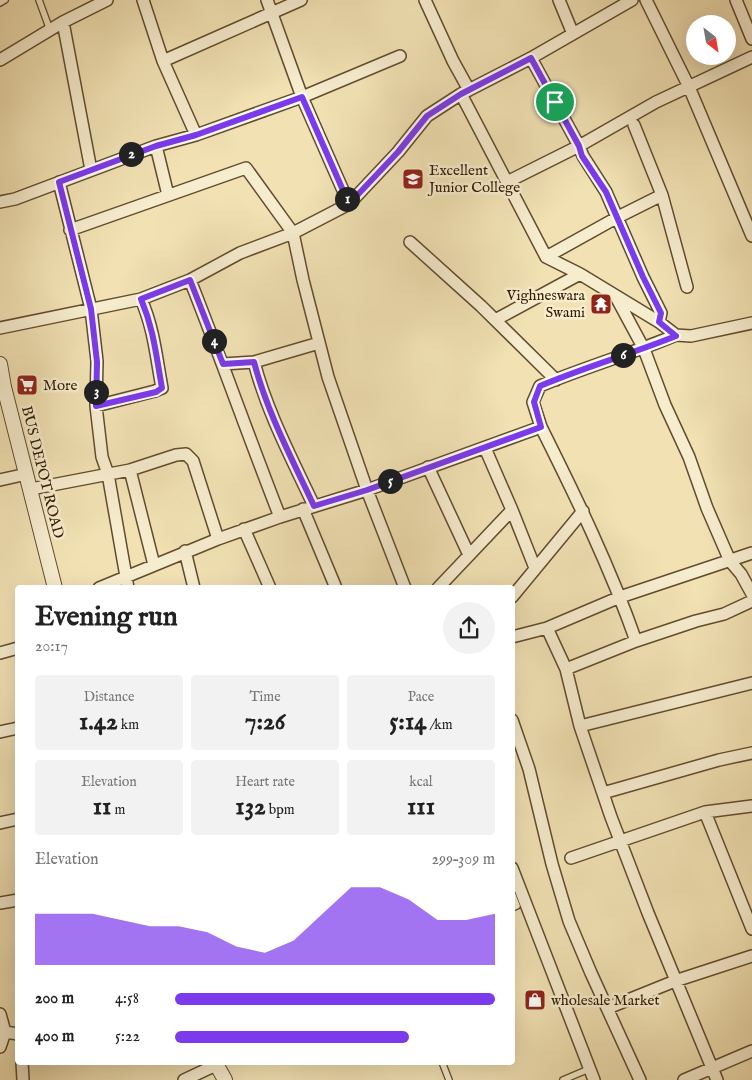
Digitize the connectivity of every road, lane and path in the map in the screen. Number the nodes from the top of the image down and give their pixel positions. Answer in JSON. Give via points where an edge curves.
{"nodes":[{"id":1,"x":5,"y":0,"type":"edge"},
{"id":2,"x":39,"y":0,"type":"edge"},
{"id":3,"x":107,"y":0,"type":"edge"},
{"id":4,"x":143,"y":0,"type":"edge"},
{"id":5,"x":267,"y":0,"type":"edge"},
{"id":6,"x":301,"y":0,"type":"edge"},
{"id":7,"x":425,"y":0,"type":"edge"},
{"id":8,"x":559,"y":0,"type":"edge"},
{"id":9,"x":632,"y":0,"type":"edge"},
{"id":10,"x":646,"y":0,"type":"edge"},
{"id":11,"x":736,"y":0,"type":"edge"},
{"id":12,"x":0,"y":3,"type":"edge"},
{"id":13,"x":272,"y":12,"type":"junction"},
{"id":14,"x":63,"y":22,"type":"junction"},
{"id":15,"x":50,"y":30,"type":"junction"},
{"id":16,"x":573,"y":34,"type":"junction"},
{"id":17,"x":752,"y":39,"type":"edge"},
{"id":18,"x":400,"y":56,"type":"dead end"},
{"id":19,"x":752,"y":57,"type":"edge"},
{"id":20,"x":531,"y":58,"type":"junction"},
{"id":21,"x":0,"y":60,"type":"edge"},
{"id":22,"x":163,"y":61,"type":"junction"},
{"id":23,"x":689,"y":86,"type":"junction"},
{"id":24,"x":465,"y":92,"type":"junction"},
{"id":25,"x":302,"y":97,"type":"junction"},
{"id":26,"x":634,"y":124,"type":"dead end"},
{"id":27,"x":196,"y":135,"type":"junction"},
{"id":28,"x":156,"y":146,"type":"junction"},
{"id":29,"x":579,"y":146,"type":"junction"},
{"id":30,"x":91,"y":170,"type":"junction"},
{"id":31,"x":59,"y":182,"type":"junction"},
{"id":32,"x":507,"y":182,"type":"junction"},
{"id":33,"x":168,"y":195,"type":"junction"},
{"id":34,"x":662,"y":195,"type":"junction"},
{"id":35,"x":0,"y":202,"type":"edge"},
{"id":36,"x":349,"y":204,"type":"junction"},
{"id":37,"x":618,"y":217,"type":"junction"},
{"id":38,"x":70,"y":230,"type":"junction"},
{"id":39,"x":293,"y":233,"type":"junction"},
{"id":40,"x":752,"y":236,"type":"edge"},
{"id":41,"x":410,"y":242,"type":"dead end"},
{"id":42,"x":546,"y":257,"type":"junction"},
{"id":43,"x":580,"y":274,"type":"junction"},
{"id":44,"x":190,"y":280,"type":"junction"},
{"id":45,"x":687,"y":287,"type":"dead end"},
{"id":46,"x":616,"y":297,"type":"junction"},
{"id":47,"x":141,"y":299,"type":"junction"},
{"id":48,"x":91,"y":309,"type":"junction"},
{"id":49,"x":495,"y":320,"type":"junction"},
{"id":50,"x":659,"y":322,"type":"junction"},
{"id":51,"x":751,"y":327,"type":"edge"},
{"id":52,"x":0,"y":328,"type":"edge"},
{"id":53,"x":676,"y":336,"type":"junction"},
{"id":54,"x":319,"y":343,"type":"junction"},
{"id":55,"x":644,"y":349,"type":"junction"},
{"id":56,"x":254,"y":362,"type":"junction"},
{"id":57,"x":0,"y":364,"type":"edge"},
{"id":58,"x":223,"y":364,"type":"junction"},
{"id":59,"x":556,"y":380,"type":"junction"},
{"id":60,"x":2,"y":388,"type":"edge"},
{"id":61,"x":96,"y":406,"type":"junction"},
{"id":62,"x":541,"y":427,"type":"junction"},
{"id":63,"x":485,"y":448,"type":"junction"},
{"id":64,"x":428,"y":467,"type":"junction"},
{"id":65,"x":130,"y":470,"type":"junction"},
{"id":66,"x":27,"y":474,"type":"junction"},
{"id":67,"x":108,"y":474,"type":"junction"},
{"id":68,"x":0,"y":480,"type":"edge"},
{"id":69,"x":31,"y":489,"type":"junction"},
{"id":70,"x":367,"y":490,"type":"junction"},
{"id":71,"x":309,"y":508,"type":"junction"},
{"id":72,"x":512,"y":510,"type":"junction"},
{"id":73,"x":583,"y":511,"type":"junction"},
{"id":74,"x":280,"y":517,"type":"junction"},
{"id":75,"x":244,"y":529,"type":"junction"},
{"id":76,"x":218,"y":539,"type":"junction"},
{"id":77,"x":185,"y":551,"type":"junction"},
{"id":78,"x":752,"y":553,"type":"edge"},
{"id":79,"x":468,"y":555,"type":"junction"},
{"id":80,"x":730,"y":562,"type":"junction"},
{"id":81,"x":154,"y":565,"type":"junction"},
{"id":82,"x":535,"y":568,"type":"junction"},
{"id":83,"x":127,"y":582,"type":"edge"},
{"id":84,"x":55,"y":585,"type":"edge"},
{"id":85,"x":113,"y":585,"type":"edge"},
{"id":86,"x":193,"y":585,"type":"edge"},
{"id":87,"x":269,"y":585,"type":"edge"},
{"id":88,"x":335,"y":585,"type":"edge"},
{"id":89,"x":404,"y":585,"type":"edge"},
{"id":90,"x":441,"y":585,"type":"edge"},
{"id":91,"x":515,"y":593,"type":"edge"},
{"id":92,"x":752,"y":594,"type":"edge"},
{"id":93,"x":620,"y":597,"type":"junction"},
{"id":94,"x":752,"y":601,"type":"edge"},
{"id":95,"x":547,"y":628,"type":"junction"},
{"id":96,"x":515,"y":636,"type":"edge"},
{"id":97,"x":636,"y":641,"type":"junction"},
{"id":98,"x":15,"y":649,"type":"edge"},
{"id":99,"x":0,"y":653,"type":"edge"},
{"id":100,"x":566,"y":669,"type":"junction"},
{"id":101,"x":752,"y":683,"type":"edge"},
{"id":102,"x":580,"y":726,"type":"junction"},
{"id":103,"x":15,"y":729,"type":"edge"},
{"id":104,"x":515,"y":729,"type":"edge"},
{"id":105,"x":0,"y":732,"type":"edge"},
{"id":106,"x":752,"y":753,"type":"edge"},
{"id":107,"x":603,"y":793,"type":"junction"},
{"id":108,"x":752,"y":806,"type":"edge"},
{"id":109,"x":705,"y":812,"type":"junction"},
{"id":110,"x":15,"y":820,"type":"edge"},
{"id":111,"x":0,"y":823,"type":"edge"},
{"id":112,"x":620,"y":842,"type":"junction"},
{"id":113,"x":571,"y":858,"type":"dead end"},
{"id":114,"x":515,"y":876,"type":"edge"},
{"id":115,"x":15,"y":900,"type":"edge"},
{"id":116,"x":0,"y":903,"type":"edge"},
{"id":117,"x":752,"y":929,"type":"edge"},
{"id":118,"x":752,"y":956,"type":"edge"},
{"id":119,"x":676,"y":981,"type":"junction"},
{"id":120,"x":608,"y":1008,"type":"junction"},
{"id":121,"x":0,"y":1014,"type":"edge"},
{"id":122,"x":5,"y":1032,"type":"junction"},
{"id":123,"x":15,"y":1034,"type":"edge"},
{"id":124,"x":0,"y":1047,"type":"edge"},
{"id":125,"x":752,"y":1051,"type":"edge"},
{"id":126,"x":22,"y":1065,"type":"edge"},
{"id":127,"x":214,"y":1065,"type":"edge"},
{"id":128,"x":217,"y":1065,"type":"edge"},
{"id":129,"x":443,"y":1065,"type":"edge"},
{"id":130,"x":712,"y":1068,"type":"junction"},
{"id":131,"x":592,"y":1074,"type":"edge"},
{"id":132,"x":23,"y":1080,"type":"edge"},
{"id":133,"x":184,"y":1080,"type":"edge"},
{"id":134,"x":225,"y":1080,"type":"edge"},
{"id":135,"x":448,"y":1080,"type":"edge"},
{"id":136,"x":563,"y":1080,"type":"edge"},
{"id":137,"x":640,"y":1080,"type":"edge"},
{"id":138,"x":684,"y":1080,"type":"edge"},
{"id":139,"x":717,"y":1080,"type":"edge"}],
"edges":[{"from":1,"to":12,"type":"lane"},
{"from":2,"to":15,"type":"lane"},
{"from":3,"to":14,"type":"street"},
{"from":4,"to":22,"type":"street"},
{"from":5,"to":13,"type":"street"},
{"from":6,"to":13,"type":"street"},
{"from":7,"to":24,"type":"street"},
{"from":8,"to":16,"type":"street"},
{"from":9,"to":16,"type":"street"},
{"from":10,"to":23,"type":"street"},
{"from":11,"to":17,"type":"street"},
{"from":13,"to":22,"type":"street"},
{"from":13,"to":25,"type":"street"},
{"from":14,"to":15,"type":"street"},
{"from":14,"to":30,"type":"street"},
{"from":15,"to":21,"type":"street"},
{"from":16,"to":20,"type":"street"},
{"from":18,"to":25,"type":"street"},
{"from":19,"to":23,"type":"street"},
{"from":20,"to":24,"type":"street"},
{"from":20,"to":29,"type":"street"},
{"from":22,"to":27,"type":"street"},
{"from":23,"to":29,"type":"street"},
{"from":23,"to":40,"type":"street"},
{"from":24,"to":32,"type":"street"},
{"from":24,"to":36,"type":"street","via":[[427,116]]},
{"from":25,"to":27,"type":"street"},
{"from":25,"to":36,"type":"street"},
{"from":26,"to":34,"type":"street"},
{"from":27,"to":28,"type":"street"},
{"from":28,"to":30,"type":"street"},
{"from":28,"to":33,"type":"street"},
{"from":29,"to":32,"type":"street"},
{"from":29,"to":37,"type":"street"},
{"from":30,"to":31,"type":"street"},
{"from":31,"to":35,"type":"street"},
{"from":31,"to":38,"type":"street"},
{"from":32,"to":42,"type":"street"},
{"from":33,"to":38,"type":"street"},
{"from":33,"to":39,"type":"street","via":[[246,168]]},
{"from":34,"to":37,"type":"street"},
{"from":34,"to":45,"type":"street"},
{"from":36,"to":39,"type":"street"},
{"from":37,"to":42,"type":"street"},
{"from":37,"to":50,"type":"street","via":[[661,313]]},
{"from":38,"to":48,"type":"street"},
{"from":39,"to":44,"type":"street","via":[[240,254]]},
{"from":39,"to":54,"type":"street"},
{"from":41,"to":49,"type":"street"},
{"from":42,"to":43,"type":"street"},
{"from":43,"to":46,"type":"street"},
{"from":43,"to":49,"type":"street"},
{"from":44,"to":47,"type":"street"},
{"from":44,"to":58,"type":"street"},
{"from":46,"to":50,"type":"street"},
{"from":46,"to":55,"type":"street"},
{"from":47,"to":48,"type":"street"},
{"from":47,"to":61,"type":"street","via":[[156,347],[162,388]]},
{"from":48,"to":52,"type":"street"},
{"from":48,"to":61,"type":"street","via":[[97,362]]},
{"from":49,"to":59,"type":"street"},
{"from":50,"to":53,"type":"street"},
{"from":51,"to":53,"type":"street"},
{"from":53,"to":55,"type":"street"},
{"from":54,"to":56,"type":"street"},
{"from":54,"to":70,"type":"street"},
{"from":55,"to":59,"type":"street"},
{"from":55,"to":80,"type":"street"},
{"from":56,"to":58,"type":"street"},
{"from":56,"to":71,"type":"street"},
{"from":57,"to":60,"type":"street","name":"BUS DEPOT ROAD"},
{"from":58,"to":74,"type":"street"},
{"from":59,"to":62,"type":"street","via":[[540,386],[534,402]]},
{"from":60,"to":66,"type":"street","name":"BUS DEPOT ROAD"},
{"from":61,"to":67,"type":"street","via":[[102,457]]},
{"from":62,"to":63,"type":"street"},
{"from":62,"to":73,"type":"street"},
{"from":63,"to":64,"type":"street"},
{"from":63,"to":72,"type":"street"},
{"from":64,"to":70,"type":"street"},
{"from":64,"to":79,"type":"street"},
{"from":65,"to":67,"type":"street"},
{"from":65,"to":76,"type":"street","via":[[186,454],[193,461]]},
{"from":65,"to":81,"type":"street"},
{"from":66,"to":68,"type":"street"},
{"from":66,"to":69,"type":"street","name":"BUS DEPOT ROAD"},
{"from":67,"to":69,"type":"street"},
{"from":67,"to":83,"type":"street"},
{"from":69,"to":84,"type":"street","name":"BUS DEPOT ROAD"},
{"from":70,"to":71,"type":"street"},
{"from":70,"to":89,"type":"street"},
{"from":71,"to":74,"type":"street"},
{"from":71,"to":88,"type":"street"},
{"from":72,"to":79,"type":"street"},
{"from":72,"to":82,"type":"street"},
{"from":73,"to":82,"type":"street"},
{"from":73,"to":93,"type":"street"},
{"from":74,"to":75,"type":"street"},
{"from":75,"to":76,"type":"street"},
{"from":75,"to":87,"type":"street"},
{"from":76,"to":77,"type":"street"},
{"from":77,"to":81,"type":"street"},
{"from":77,"to":86,"type":"street"},
{"from":78,"to":80,"type":"street"},
{"from":79,"to":90,"type":"street"},
{"from":80,"to":92,"type":"street","via":[[742,574]]},
{"from":80,"to":93,"type":"street"},
{"from":81,"to":83,"type":"street"},
{"from":82,"to":91,"type":"street"},
{"from":83,"to":85,"type":"street"},
{"from":93,"to":95,"type":"street"},
{"from":93,"to":97,"type":"street"},
{"from":94,"to":97,"type":"street","via":[[724,614]]},
{"from":95,"to":96,"type":"street"},
{"from":95,"to":100,"type":"street"},
{"from":97,"to":100,"type":"street"},
{"from":98,"to":99,"type":"street"},
{"from":100,"to":102,"type":"street"},
{"from":101,"to":102,"type":"street"},
{"from":102,"to":107,"type":"street"},
{"from":103,"to":105,"type":"street"},
{"from":104,"to":120,"type":"street","via":[[564,903],[578,943]]},
{"from":106,"to":107,"type":"street"},
{"from":107,"to":112,"type":"street"},
{"from":108,"to":109,"type":"street"},
{"from":109,"to":112,"type":"street"},
{"from":109,"to":117,"type":"street"},
{"from":110,"to":111,"type":"street"},
{"from":112,"to":113,"type":"street"},
{"from":112,"to":119,"type":"street"},
{"from":114,"to":131,"type":"street"},
{"from":115,"to":116,"type":"street"},
{"from":118,"to":119,"type":"street"},
{"from":119,"to":120,"type":"street"},
{"from":119,"to":130,"type":"street"},
{"from":120,"to":137,"type":"street"},
{"from":121,"to":122,"type":"street"},
{"from":122,"to":123,"type":"street"},
{"from":122,"to":124,"type":"street"},
{"from":125,"to":130,"type":"street"},
{"from":126,"to":132,"type":"street"},
{"from":127,"to":133,"type":"street"},
{"from":128,"to":134,"type":"street"},
{"from":129,"to":135,"type":"lane"},
{"from":130,"to":138,"type":"street"},
{"from":130,"to":139,"type":"street"},
{"from":131,"to":136,"type":"lane"}]}
